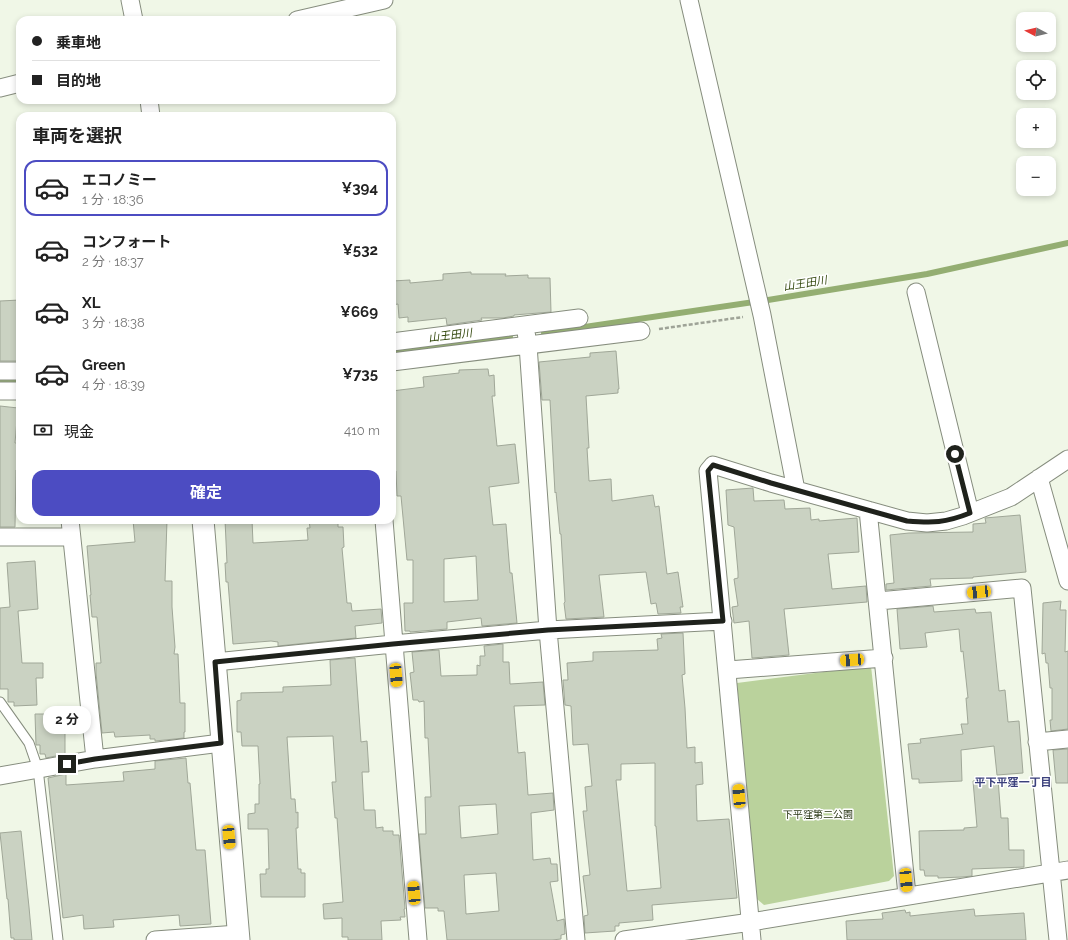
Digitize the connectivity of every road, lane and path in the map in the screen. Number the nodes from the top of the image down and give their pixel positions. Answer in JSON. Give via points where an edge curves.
{"nodes":[{"id":1,"x":130,"y":0,"type":"edge"},
{"id":2,"x":384,"y":0,"type":"edge"},
{"id":3,"x":689,"y":0,"type":"edge"},
{"id":4,"x":133,"y":16,"type":"edge"},
{"id":5,"x":314,"y":16,"type":"edge"},
{"id":6,"x":16,"y":84,"type":"edge"},
{"id":7,"x":0,"y":88,"type":"edge"},
{"id":8,"x":916,"y":292,"type":"dead end"},
{"id":9,"x":762,"y":312,"type":"junction"},
{"id":10,"x":579,"y":318,"type":"dead end"},
{"id":11,"x":525,"y":325,"type":"junction"},
{"id":12,"x":641,"y":332,"type":"joint"},
{"id":13,"x":396,"y":341,"type":"edge"},
{"id":14,"x":528,"y":345,"type":"junction"},
{"id":15,"x":396,"y":362,"type":"edge"},
{"id":16,"x":0,"y":371,"type":"edge"},
{"id":17,"x":16,"y":371,"type":"edge"},
{"id":18,"x":0,"y":391,"type":"edge"},
{"id":19,"x":16,"y":391,"type":"edge"},
{"id":20,"x":1068,"y":459,"type":"edge"},
{"id":21,"x":1039,"y":478,"type":"junction"},
{"id":22,"x":796,"y":490,"type":"junction"},
{"id":23,"x":868,"y":510,"type":"junction"},
{"id":24,"x":970,"y":513,"type":"junction"},
{"id":25,"x":70,"y":524,"type":"edge"},
{"id":26,"x":203,"y":524,"type":"edge"},
{"id":27,"x":384,"y":524,"type":"edge"},
{"id":28,"x":0,"y":537,"type":"edge"},
{"id":29,"x":71,"y":537,"type":"junction"},
{"id":30,"x":1068,"y":581,"type":"edge"},
{"id":31,"x":878,"y":601,"type":"junction"},
{"id":32,"x":723,"y":621,"type":"junction"},
{"id":33,"x":548,"y":630,"type":"junction"},
{"id":34,"x":393,"y":644,"type":"junction"},
{"id":35,"x":884,"y":658,"type":"junction"},
{"id":36,"x":215,"y":662,"type":"junction"},
{"id":37,"x":728,"y":670,"type":"junction"},
{"id":38,"x":0,"y":702,"type":"edge"},
{"id":39,"x":1068,"y":739,"type":"edge"},
{"id":40,"x":1037,"y":742,"type":"junction"},
{"id":41,"x":221,"y":743,"type":"junction"},
{"id":42,"x":95,"y":759,"type":"junction"},
{"id":43,"x":38,"y":769,"type":"junction"},
{"id":44,"x":0,"y":776,"type":"edge"},
{"id":45,"x":1060,"y":871,"type":"edge"},
{"id":46,"x":907,"y":895,"type":"junction"},
{"id":47,"x":750,"y":922,"type":"junction"},
{"id":48,"x":238,"y":937,"type":"edge"},
{"id":49,"x":58,"y":940,"type":"edge"},
{"id":50,"x":155,"y":940,"type":"edge"},
{"id":51,"x":418,"y":940,"type":"edge"},
{"id":52,"x":576,"y":940,"type":"edge"},
{"id":53,"x":624,"y":940,"type":"edge"},
{"id":54,"x":752,"y":940,"type":"edge"},
{"id":55,"x":1058,"y":940,"type":"edge"}],
"edges":[{"from":1,"to":4,"type":"street"},
{"from":2,"to":5,"type":"street"},
{"from":3,"to":9,"type":"street"},
{"from":6,"to":7,"type":"street"},
{"from":8,"to":24,"type":"street"},
{"from":9,"to":12,"type":"path"},
{"from":9,"to":22,"type":"street"},
{"from":10,"to":11,"type":"street"},
{"from":11,"to":13,"type":"street"},
{"from":11,"to":14,"type":"street"},
{"from":12,"to":14,"type":"street"},
{"from":14,"to":15,"type":"street"},
{"from":14,"to":33,"type":"street"},
{"from":16,"to":17,"type":"street"},
{"from":18,"to":19,"type":"street"},
{"from":20,"to":21,"type":"street"},
{"from":21,"to":24,"type":"street","via":[[1012,497]]},
{"from":21,"to":30,"type":"street"},
{"from":22,"to":23,"type":"street"},
{"from":22,"to":32,"type":"street","via":[[713,465],[708,471]]},
{"from":23,"to":24,"type":"street","via":[[907,521],[926,523],[946,521]]},
{"from":23,"to":31,"type":"street"},
{"from":25,"to":29,"type":"street"},
{"from":26,"to":36,"type":"street"},
{"from":27,"to":34,"type":"street"},
{"from":28,"to":29,"type":"street"},
{"from":29,"to":42,"type":"street"},
{"from":31,"to":35,"type":"street"},
{"from":31,"to":40,"type":"street","via":[[1022,588]]},
{"from":32,"to":33,"type":"street"},
{"from":32,"to":37,"type":"street"},
{"from":33,"to":34,"type":"street"},
{"from":33,"to":52,"type":"street"},
{"from":34,"to":36,"type":"street"},
{"from":34,"to":51,"type":"street"},
{"from":35,"to":37,"type":"street"},
{"from":35,"to":46,"type":"street"},
{"from":36,"to":41,"type":"street"},
{"from":37,"to":47,"type":"street"},
{"from":38,"to":43,"type":"lane","via":[[29,743]]},
{"from":39,"to":40,"type":"street"},
{"from":40,"to":45,"type":"street"},
{"from":41,"to":42,"type":"street"},
{"from":41,"to":48,"type":"street"},
{"from":42,"to":43,"type":"street"},
{"from":43,"to":44,"type":"street"},
{"from":43,"to":49,"type":"lane"},
{"from":45,"to":46,"type":"street"},
{"from":45,"to":55,"type":"street"},
{"from":46,"to":47,"type":"street"},
{"from":47,"to":53,"type":"street"},
{"from":47,"to":54,"type":"street"},
{"from":48,"to":50,"type":"street"}]}
